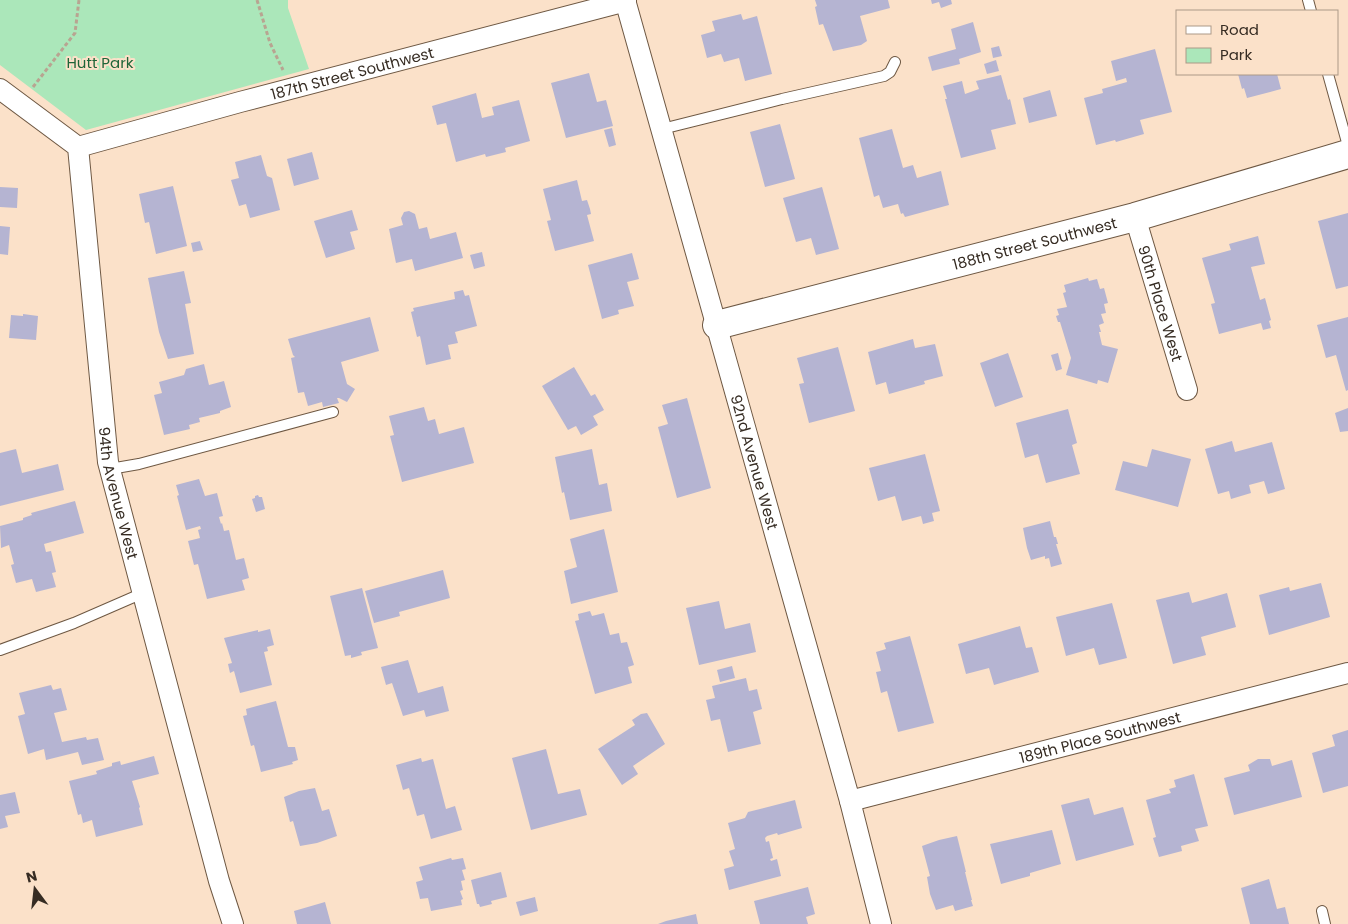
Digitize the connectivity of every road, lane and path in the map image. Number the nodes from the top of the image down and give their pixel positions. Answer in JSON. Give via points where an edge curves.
{"nodes":[{"id":1,"x":79,"y":0,"type":"edge"},
{"id":2,"x":257,"y":0,"type":"edge"},
{"id":3,"x":626,"y":1,"type":"edge"},
{"id":4,"x":895,"y":62,"type":"dead end"},
{"id":5,"x":1328,"y":75,"type":"edge"},
{"id":6,"x":292,"y":88,"type":"junction"},
{"id":7,"x":0,"y":89,"type":"edge"},
{"id":8,"x":28,"y":110,"type":"junction"},
{"id":9,"x":662,"y":129,"type":"junction"},
{"id":10,"x":1348,"y":146,"type":"edge"},
{"id":11,"x":78,"y":147,"type":"junction"},
{"id":12,"x":1348,"y":154,"type":"edge"},
{"id":13,"x":1135,"y":217,"type":"junction"},
{"id":14,"x":717,"y":325,"type":"junction"},
{"id":15,"x":1187,"y":390,"type":"dead end"},
{"id":16,"x":333,"y":412,"type":"dead end"},
{"id":17,"x":110,"y":469,"type":"junction"},
{"id":18,"x":143,"y":594,"type":"junction"},
{"id":19,"x":0,"y":650,"type":"edge"},
{"id":20,"x":1348,"y":673,"type":"edge"},
{"id":21,"x":850,"y":801,"type":"junction"},
{"id":22,"x":1322,"y":911,"type":"dead end"},
{"id":23,"x":233,"y":924,"type":"edge"},
{"id":24,"x":881,"y":924,"type":"edge"},
{"id":25,"x":1325,"y":924,"type":"edge"}],
"edges":[{"from":1,"to":8,"type":"path","via":[[75,33],[37,80],[31,91]]},
{"from":2,"to":6,"type":"path","via":[[270,43]]},
{"from":3,"to":6,"type":"street","name":"187th Street Southwest"},
{"from":3,"to":9,"type":"street","name":"92nd Avenue West"},
{"from":4,"to":9,"type":"lane","via":[[884,76]]},
{"from":5,"to":10,"type":"lane"},
{"from":6,"to":11,"type":"street","name":"187th Street Southwest"},
{"from":7,"to":8,"type":"street"},
{"from":8,"to":11,"type":"street"},
{"from":9,"to":14,"type":"street","name":"92nd Avenue West"},
{"from":11,"to":17,"type":"street","name":"94th Avenue West"},
{"from":12,"to":13,"type":"street","name":"188th Street Southwest"},
{"from":13,"to":14,"type":"street","name":"188th Street Southwest"},
{"from":13,"to":15,"type":"street","name":"90th Place West"},
{"from":14,"to":21,"type":"street","name":"92nd Avenue West"},
{"from":16,"to":17,"type":"lane"},
{"from":17,"to":18,"type":"street","name":"94th Avenue West"},
{"from":18,"to":19,"type":"lane"},
{"from":18,"to":23,"type":"street","name":"94th Avenue West"},
{"from":20,"to":21,"type":"street","name":"189th Place Southwest"},
{"from":21,"to":24,"type":"street","name":"92nd Avenue West"},
{"from":22,"to":25,"type":"lane"}]}
